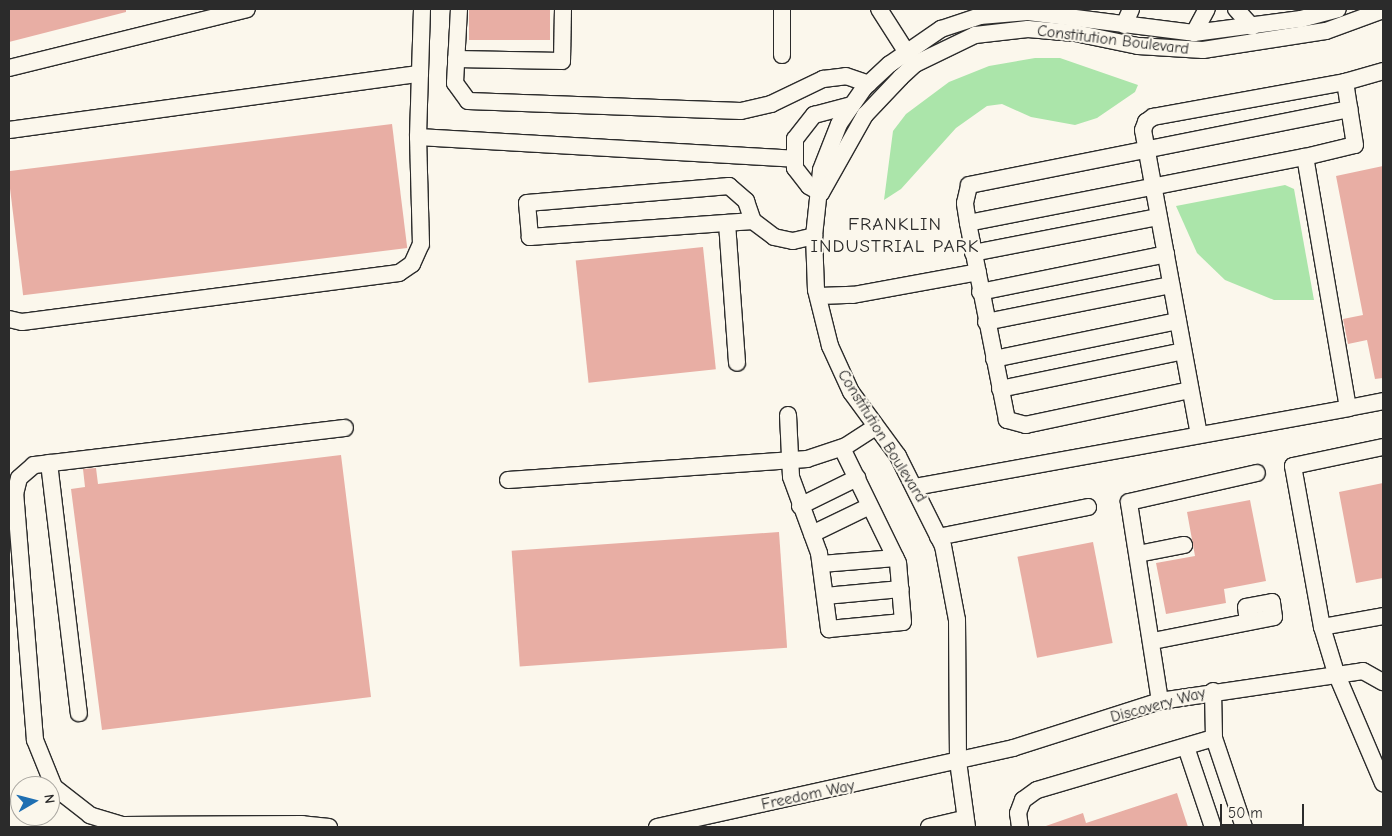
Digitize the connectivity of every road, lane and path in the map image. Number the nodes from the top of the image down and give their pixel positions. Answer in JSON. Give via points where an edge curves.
{"nodes":[{"id":1,"x":247,"y":9,"type":"edge"},
{"id":2,"x":422,"y":9,"type":"edge"},
{"id":3,"x":459,"y":9,"type":"edge"},
{"id":4,"x":563,"y":9,"type":"edge"},
{"id":5,"x":782,"y":9,"type":"edge"},
{"id":6,"x":879,"y":9,"type":"edge"},
{"id":7,"x":1131,"y":9,"type":"edge"},
{"id":8,"x":1207,"y":9,"type":"edge"},
{"id":9,"x":1236,"y":9,"type":"edge"},
{"id":10,"x":1338,"y":9,"type":"edge"},
{"id":11,"x":1028,"y":10,"type":"edge"},
{"id":12,"x":1383,"y":10,"type":"edge"},
{"id":13,"x":1124,"y":25,"type":"junction"},
{"id":14,"x":1252,"y":27,"type":"junction"},
{"id":15,"x":1194,"y":34,"type":"junction"},
{"id":16,"x":782,"y":55,"type":"dead end"},
{"id":17,"x":910,"y":58,"type":"junction"},
{"id":18,"x":456,"y":59,"type":"junction"},
{"id":19,"x":9,"y":68,"type":"edge"},
{"id":20,"x":1383,"y":71,"type":"edge"},
{"id":21,"x":420,"y":74,"type":"junction"},
{"id":22,"x":1345,"y":82,"type":"junction"},
{"id":23,"x":869,"y":84,"type":"junction"},
{"id":24,"x":852,"y":105,"type":"junction"},
{"id":25,"x":1350,"y":109,"type":"junction"},
{"id":26,"x":9,"y":130,"type":"edge"},
{"id":27,"x":418,"y":137,"type":"junction"},
{"id":28,"x":1146,"y":148,"type":"junction"},
{"id":29,"x":1306,"y":157,"type":"junction"},
{"id":30,"x":794,"y":159,"type":"junction"},
{"id":31,"x":1153,"y":187,"type":"junction"},
{"id":32,"x":821,"y":193,"type":"junction"},
{"id":33,"x":1159,"y":217,"type":"junction"},
{"id":34,"x":753,"y":222,"type":"junction"},
{"id":35,"x":727,"y":223,"type":"junction"},
{"id":36,"x":968,"y":223,"type":"junction"},
{"id":37,"x":814,"y":236,"type":"junction"},
{"id":38,"x":973,"y":253,"type":"junction"},
{"id":39,"x":1166,"y":254,"type":"junction"},
{"id":40,"x":978,"y":272,"type":"junction"},
{"id":41,"x":1171,"y":284,"type":"junction"},
{"id":42,"x":980,"y":292,"type":"junction"},
{"id":43,"x":819,"y":296,"type":"junction"},
{"id":44,"x":9,"y":319,"type":"edge"},
{"id":45,"x":1178,"y":321,"type":"junction"},
{"id":46,"x":986,"y":322,"type":"junction"},
{"id":47,"x":1183,"y":351,"type":"junction"},
{"id":48,"x":994,"y":359,"type":"junction"},
{"id":49,"x":737,"y":363,"type":"dead end"},
{"id":50,"x":1000,"y":389,"type":"junction"},
{"id":51,"x":1190,"y":390,"type":"junction"},
{"id":52,"x":1383,"y":401,"type":"edge"},
{"id":53,"x":1348,"y":408,"type":"junction"},
{"id":54,"x":788,"y":416,"type":"dead end"},
{"id":55,"x":875,"y":427,"type":"junction"},
{"id":56,"x":344,"y":428,"type":"dead end"},
{"id":57,"x":1199,"y":435,"type":"junction"},
{"id":58,"x":1383,"y":447,"type":"edge"},
{"id":59,"x":842,"y":448,"type":"junction"},
{"id":60,"x":790,"y":460,"type":"junction"},
{"id":61,"x":49,"y":463,"type":"junction"},
{"id":62,"x":1256,"y":473,"type":"dead end"},
{"id":63,"x":857,"y":478,"type":"junction"},
{"id":64,"x":508,"y":480,"type":"dead end"},
{"id":65,"x":915,"y":487,"type":"junction"},
{"id":66,"x":800,"y":506,"type":"junction"},
{"id":67,"x":870,"y":506,"type":"junction"},
{"id":68,"x":1088,"y":507,"type":"dead end"},
{"id":69,"x":812,"y":534,"type":"junction"},
{"id":70,"x":938,"y":537,"type":"junction"},
{"id":71,"x":1184,"y":544,"type":"dead end"},
{"id":72,"x":1138,"y":554,"type":"junction"},
{"id":73,"x":896,"y":558,"type":"junction"},
{"id":74,"x":821,"y":564,"type":"junction"},
{"id":75,"x":901,"y":589,"type":"junction"},
{"id":76,"x":825,"y":596,"type":"junction"},
{"id":77,"x":1383,"y":616,"type":"edge"},
{"id":78,"x":1248,"y":622,"type":"dead end"},
{"id":79,"x":1322,"y":627,"type":"junction"},
{"id":80,"x":1153,"y":641,"type":"junction"},
{"id":81,"x":1336,"y":673,"type":"junction"},
{"id":82,"x":1383,"y":682,"type":"edge"},
{"id":83,"x":1213,"y":691,"type":"junction"},
{"id":84,"x":1160,"y":701,"type":"junction"},
{"id":85,"x":79,"y":713,"type":"dead end"},
{"id":86,"x":1214,"y":738,"type":"junction"},
{"id":87,"x":1186,"y":747,"type":"junction"},
{"id":88,"x":958,"y":761,"type":"junction"},
{"id":89,"x":1383,"y":783,"type":"edge"},
{"id":90,"x":965,"y":823,"type":"edge"},
{"id":91,"x":329,"y":827,"type":"edge"},
{"id":92,"x":657,"y":827,"type":"edge"},
{"id":93,"x":929,"y":827,"type":"edge"},
{"id":94,"x":1020,"y":827,"type":"edge"},
{"id":95,"x":1213,"y":827,"type":"edge"},
{"id":96,"x":1244,"y":827,"type":"edge"}],
"edges":[{"from":1,"to":19,"type":"street"},
{"from":2,"to":21,"type":"street"},
{"from":3,"to":18,"type":"street"},
{"from":4,"to":18,"type":"street","via":[[562,61]]},
{"from":5,"to":16,"type":"street"},
{"from":6,"to":17,"type":"street"},
{"from":7,"to":13,"type":"street"},
{"from":8,"to":15,"type":"street"},
{"from":9,"to":14,"type":"street"},
{"from":10,"to":14,"type":"street","name":"Constitution Boulevard"},
{"from":11,"to":13,"type":"street","name":"Constitution Boulevard"},
{"from":11,"to":17,"type":"street","name":"Constitution Boulevard","via":[[970,19],[941,29]]},
{"from":12,"to":17,"type":"street","name":"Constitution Boulevard","via":[[1319,33],[1203,50],[1138,46],[1038,30],[984,33]]},
{"from":13,"to":15,"type":"street","name":"Constitution Boulevard"},
{"from":14,"to":15,"type":"street","name":"Constitution Boulevard"},
{"from":17,"to":23,"type":"street","name":"Constitution Boulevard"},
{"from":17,"to":32,"type":"street","name":"Constitution Boulevard","via":[[865,115]]},
{"from":18,"to":23,"type":"street","via":[[455,83],[468,101],[741,111],[771,104],[823,79],[846,76]]},
{"from":20,"to":22,"type":"street"},
{"from":21,"to":26,"type":"street"},
{"from":21,"to":27,"type":"street"},
{"from":22,"to":25,"type":"street"},
{"from":22,"to":28,"type":"street","via":[[1153,117],[1143,130]]},
{"from":23,"to":24,"type":"street","name":"Constitution Boulevard"},
{"from":24,"to":30,"type":"street","via":[[821,112],[807,120],[795,139]]},
{"from":24,"to":32,"type":"street","name":"Constitution Boulevard","via":[[827,150],[821,170]]},
{"from":25,"to":28,"type":"street"},
{"from":25,"to":29,"type":"street","via":[[1355,145]]},
{"from":27,"to":30,"type":"street"},
{"from":27,"to":44,"type":"street","via":[[421,244],[412,264],[399,274],[22,322]]},
{"from":28,"to":31,"type":"street"},
{"from":28,"to":36,"type":"street","via":[[969,185],[965,203]]},
{"from":29,"to":31,"type":"street"},
{"from":29,"to":53,"type":"street"},
{"from":30,"to":32,"type":"street","via":[[800,178]]},
{"from":31,"to":33,"type":"street"},
{"from":31,"to":36,"type":"street"},
{"from":32,"to":37,"type":"street","name":"Constitution Boulevard"},
{"from":33,"to":38,"type":"street"},
{"from":33,"to":39,"type":"street"},
{"from":34,"to":35,"type":"street"},
{"from":34,"to":35,"type":"street","via":[[746,201],[729,186],[527,203],[530,237]]},
{"from":34,"to":37,"type":"street","via":[[774,236],[794,240]]},
{"from":35,"to":49,"type":"street"},
{"from":36,"to":38,"type":"street"},
{"from":37,"to":43,"type":"street","name":"Constitution Boulevard"},
{"from":38,"to":40,"type":"street"},
{"from":39,"to":41,"type":"street"},
{"from":39,"to":42,"type":"street"},
{"from":40,"to":42,"type":"street"},
{"from":40,"to":43,"type":"street","via":[[853,295]]},
{"from":41,"to":45,"type":"street"},
{"from":41,"to":46,"type":"street"},
{"from":42,"to":46,"type":"street"},
{"from":43,"to":55,"type":"street","name":"Constitution Boulevard","via":[[830,346],[851,392]]},
{"from":45,"to":47,"type":"street"},
{"from":45,"to":48,"type":"street"},
{"from":46,"to":48,"type":"street"},
{"from":47,"to":50,"type":"street"},
{"from":47,"to":51,"type":"street"},
{"from":48,"to":50,"type":"street"},
{"from":50,"to":51,"type":"street","via":[[1007,420],[1026,425]]},
{"from":51,"to":57,"type":"street"},
{"from":52,"to":53,"type":"street"},
{"from":53,"to":57,"type":"street"},
{"from":54,"to":60,"type":"street"},
{"from":55,"to":59,"type":"street"},
{"from":55,"to":65,"type":"street","name":"Constitution Boulevard"},
{"from":56,"to":61,"type":"street"},
{"from":57,"to":65,"type":"street"},
{"from":58,"to":79,"type":"street","via":[[1293,466]]},
{"from":59,"to":60,"type":"street"},
{"from":59,"to":63,"type":"street"},
{"from":60,"to":64,"type":"street"},
{"from":60,"to":66,"type":"street"},
{"from":61,"to":85,"type":"street"},
{"from":61,"to":91,"type":"street","via":[[25,470],[15,494],[34,740],[54,787],[90,814],[122,826],[302,824]]},
{"from":62,"to":72,"type":"street","via":[[1129,502]]},
{"from":63,"to":66,"type":"street"},
{"from":63,"to":67,"type":"street"},
{"from":65,"to":70,"type":"street","name":"Constitution Boulevard"},
{"from":66,"to":69,"type":"street"},
{"from":67,"to":69,"type":"street"},
{"from":67,"to":73,"type":"street"},
{"from":68,"to":70,"type":"street"},
{"from":69,"to":74,"type":"street"},
{"from":70,"to":88,"type":"street","name":"Constitution Boulevard","via":[[950,574],[957,620]]},
{"from":71,"to":72,"type":"street"},
{"from":72,"to":80,"type":"street"},
{"from":73,"to":74,"type":"street"},
{"from":73,"to":75,"type":"street"},
{"from":74,"to":76,"type":"street"},
{"from":75,"to":76,"type":"street"},
{"from":75,"to":76,"type":"street","via":[[903,622],[830,629]]},
{"from":77,"to":79,"type":"street"},
{"from":78,"to":80,"type":"street"},
{"from":79,"to":81,"type":"street"},
{"from":80,"to":84,"type":"street"},
{"from":81,"to":82,"type":"street","name":"Discovery Way","via":[[1363,671]]},
{"from":81,"to":83,"type":"street","name":"Discovery Way"},
{"from":81,"to":89,"type":"street"},
{"from":83,"to":84,"type":"street","name":"Discovery Way"},
{"from":83,"to":86,"type":"street"},
{"from":84,"to":88,"type":"street","name":"Discovery Way","via":[[1013,748]]},
{"from":86,"to":87,"type":"street"},
{"from":86,"to":96,"type":"street"},
{"from":87,"to":94,"type":"street","via":[[1037,790],[1023,800],[1018,813]]},
{"from":87,"to":95,"type":"street"},
{"from":88,"to":90,"type":"street","name":"Constitution Boulevard"},
{"from":88,"to":92,"type":"street","name":"Freedom Way"},
{"from":90,"to":93,"type":"street"}]}
